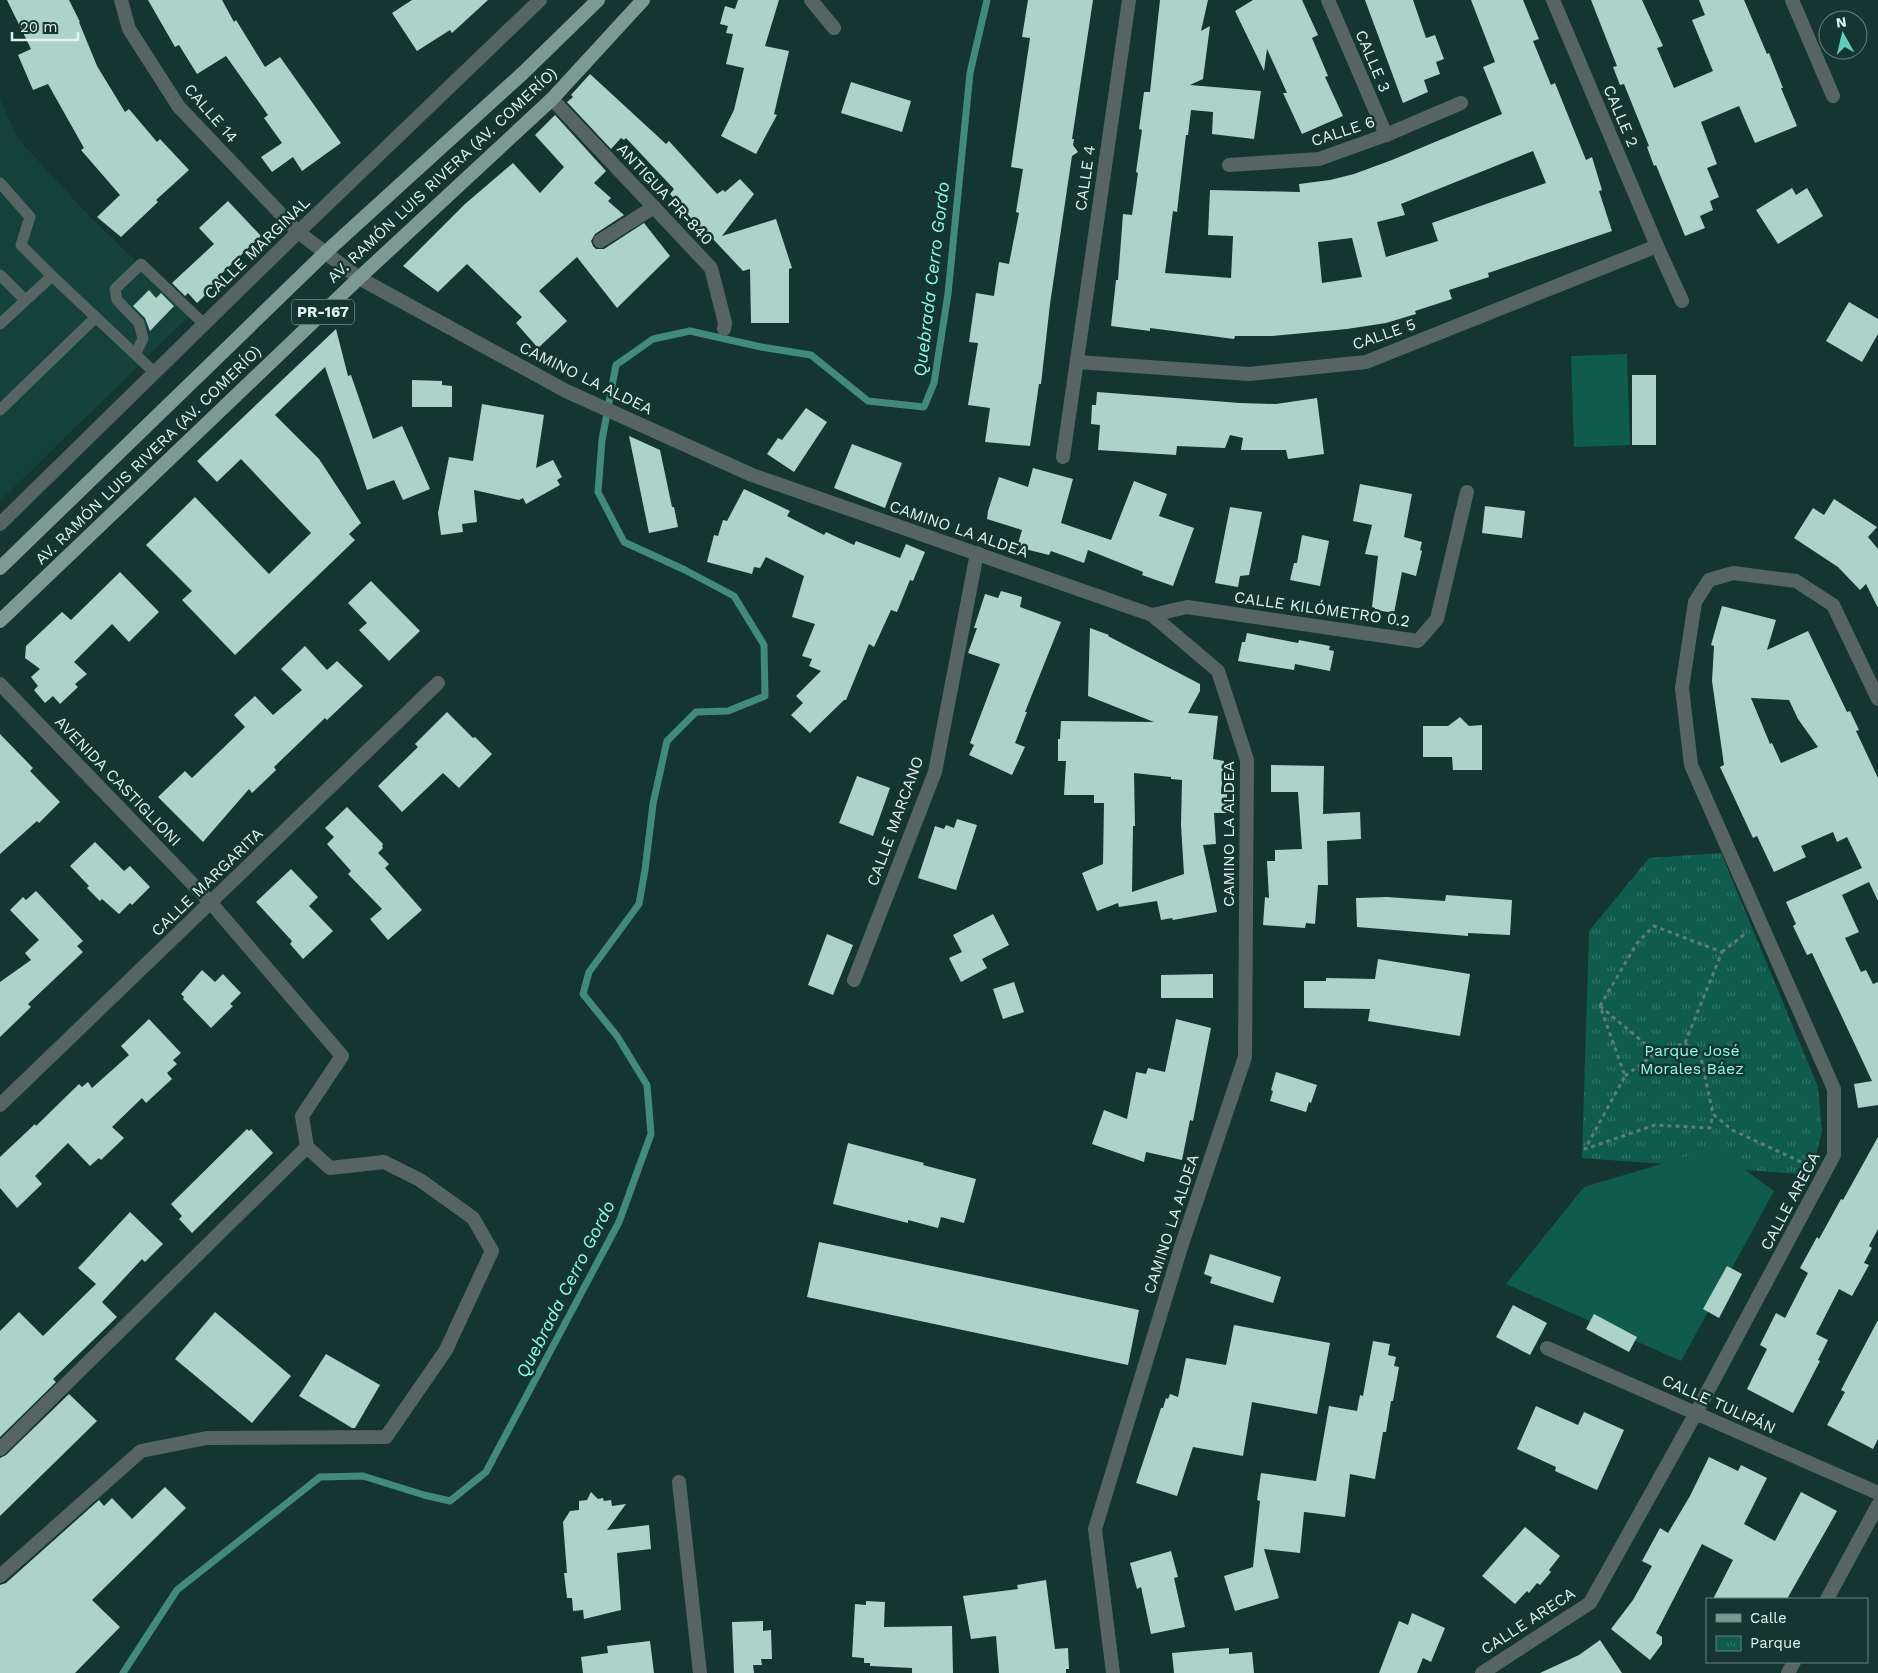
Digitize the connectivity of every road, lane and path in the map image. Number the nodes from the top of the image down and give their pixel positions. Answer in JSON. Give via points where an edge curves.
{"nodes":[{"id":1,"x":121,"y":0,"type":"edge"},
{"id":2,"x":540,"y":0,"type":"edge"},
{"id":3,"x":598,"y":0,"type":"edge"},
{"id":4,"x":644,"y":0,"type":"edge"},
{"id":5,"x":811,"y":0,"type":"edge"},
{"id":6,"x":1129,"y":0,"type":"edge"},
{"id":7,"x":1328,"y":0,"type":"edge"},
{"id":8,"x":1553,"y":0,"type":"edge"},
{"id":9,"x":1792,"y":0,"type":"edge"},
{"id":10,"x":834,"y":28,"type":"dead end"},
{"id":11,"x":1833,"y":96,"type":"dead end"},
{"id":12,"x":552,"y":99,"type":"junction"},
{"id":13,"x":1461,"y":103,"type":"dead end"},
{"id":14,"x":1386,"y":135,"type":"junction"},
{"id":15,"x":1228,"y":165,"type":"dead end"},
{"id":16,"x":0,"y":183,"type":"edge"},
{"id":17,"x":654,"y":208,"type":"junction"},
{"id":18,"x":298,"y":232,"type":"junction"},
{"id":19,"x":600,"y":241,"type":"dead end"},
{"id":20,"x":1657,"y":246,"type":"junction"},
{"id":21,"x":325,"y":253,"type":"junction"},
{"id":22,"x":0,"y":274,"type":"edge"},
{"id":23,"x":52,"y":276,"type":"junction"},
{"id":24,"x":359,"y":278,"type":"junction"},
{"id":25,"x":25,"y":300,"type":"junction"},
{"id":26,"x":1682,"y":301,"type":"dead end"},
{"id":27,"x":96,"y":317,"type":"junction"},
{"id":28,"x":0,"y":324,"type":"edge"},
{"id":29,"x":204,"y":324,"type":"junction"},
{"id":30,"x":724,"y":329,"type":"dead end"},
{"id":31,"x":135,"y":354,"type":"junction"},
{"id":32,"x":1077,"y":362,"type":"junction"},
{"id":33,"x":154,"y":372,"type":"junction"},
{"id":34,"x":0,"y":410,"type":"edge"},
{"id":35,"x":1063,"y":457,"type":"dead end"},
{"id":36,"x":1467,"y":492,"type":"dead end"},
{"id":37,"x":0,"y":524,"type":"edge"},
{"id":38,"x":977,"y":553,"type":"junction"},
{"id":39,"x":0,"y":568,"type":"edge"},
{"id":40,"x":1152,"y":615,"type":"junction"},
{"id":41,"x":0,"y":621,"type":"edge"},
{"id":42,"x":438,"y":683,"type":"dead end"},
{"id":43,"x":0,"y":684,"type":"edge"},
{"id":44,"x":1878,"y":700,"type":"edge"},
{"id":45,"x":211,"y":902,"type":"junction"},
{"id":46,"x":1760,"y":922,"type":"junction"},
{"id":47,"x":1722,"y":952,"type":"junction"},
{"id":48,"x":854,"y":980,"type":"dead end"},
{"id":49,"x":1600,"y":1006,"type":"junction"},
{"id":50,"x":1685,"y":1043,"type":"junction"},
{"id":51,"x":1656,"y":1053,"type":"junction"},
{"id":52,"x":1625,"y":1076,"type":"junction"},
{"id":53,"x":0,"y":1105,"type":"edge"},
{"id":54,"x":1713,"y":1114,"type":"junction"},
{"id":55,"x":307,"y":1147,"type":"junction"},
{"id":56,"x":1825,"y":1173,"type":"junction"},
{"id":57,"x":1547,"y":1348,"type":"dead end"},
{"id":58,"x":1696,"y":1413,"type":"junction"},
{"id":59,"x":0,"y":1449,"type":"edge"},
{"id":60,"x":679,"y":1482,"type":"dead end"},
{"id":61,"x":1878,"y":1493,"type":"edge"},
{"id":62,"x":1878,"y":1504,"type":"edge"},
{"id":63,"x":0,"y":1576,"type":"edge"},
{"id":64,"x":1828,"y":1598,"type":"edge"},
{"id":65,"x":700,"y":1673,"type":"edge"},
{"id":66,"x":1113,"y":1673,"type":"edge"},
{"id":67,"x":1482,"y":1673,"type":"edge"}],
"edges":[{"from":1,"to":18,"type":"street","name":"CALLE 14","via":[[129,29],[179,107]]},
{"from":2,"to":18,"type":"street","name":"CALLE MARGINAL"},
{"from":3,"to":21,"type":"main road","name":"AV. RAMÓN LUIS RIVERA (AV. COMERÍO)","number":"PR-167","via":[[523,73]]},
{"from":4,"to":12,"type":"main road","name":"AV. RAMÓN LUIS RIVERA (AV. COMERÍO)","number":"PR-167"},
{"from":5,"to":10,"type":"street"},
{"from":6,"to":32,"type":"street","name":"CALLE 4"},
{"from":7,"to":14,"type":"street","name":"CALLE 3"},
{"from":8,"to":20,"type":"street","name":"CALLE 2"},
{"from":9,"to":11,"type":"street"},
{"from":12,"to":17,"type":"street","name":"ANTIGUA PR-840"},
{"from":12,"to":24,"type":"main road","name":"AV. RAMÓN LUIS RIVERA (AV. COMERÍO)","number":"PR-167"},
{"from":13,"to":14,"type":"street","name":"CALLE 6"},
{"from":14,"to":15,"type":"street","name":"CALLE 6","via":[[1319,159]]},
{"from":16,"to":23,"type":"lane","via":[[30,217],[21,245]]},
{"from":17,"to":19,"type":"street"},
{"from":17,"to":30,"type":"street","name":"ANTIGUA PR-840","via":[[711,268]]},
{"from":18,"to":21,"type":"street","name":"CAMINO LA ALDEA"},
{"from":18,"to":29,"type":"street","name":"CALLE MARGINAL"},
{"from":20,"to":26,"type":"street","name":"CALLE 2"},
{"from":20,"to":32,"type":"street","name":"CALLE 5","via":[[1366,362],[1249,374]]},
{"from":21,"to":24,"type":"street","name":"CAMINO LA ALDEA"},
{"from":21,"to":39,"type":"main road","name":"AV. RAMÓN LUIS RIVERA (AV. COMERÍO)","number":"PR-167"},
{"from":22,"to":25,"type":"lane"},
{"from":23,"to":25,"type":"lane"},
{"from":23,"to":27,"type":"lane"},
{"from":24,"to":38,"type":"street","name":"CAMINO LA ALDEA","via":[[566,391],[752,475]]},
{"from":24,"to":41,"type":"main road","name":"AV. RAMÓN LUIS RIVERA (AV. COMERÍO)","number":"PR-167"},
{"from":25,"to":28,"type":"lane"},
{"from":27,"to":31,"type":"lane"},
{"from":27,"to":34,"type":"lane"},
{"from":29,"to":31,"type":"lane","via":[[141,264],[115,289],[117,300],[139,323],[142,339]]},
{"from":29,"to":33,"type":"street","name":"CALLE MARGINAL"},
{"from":31,"to":33,"type":"lane"},
{"from":32,"to":35,"type":"street","name":"CALLE 4"},
{"from":33,"to":37,"type":"street","name":"CALLE MARGINAL"},
{"from":36,"to":40,"type":"street","name":"CALLE KILÓMETRO 0.2","via":[[1437,619],[1418,641],[1187,608]]},
{"from":38,"to":40,"type":"street","name":"CAMINO LA ALDEA"},
{"from":38,"to":48,"type":"street","name":"CALLE MARCANO","via":[[935,772]]},
{"from":40,"to":66,"type":"street","name":"CAMINO LA ALDEA","via":[[1218,671],[1247,760],[1245,1057],[1181,1247],[1096,1529]]},
{"from":42,"to":45,"type":"street","name":"CALLE MARGARITA"},
{"from":43,"to":45,"type":"street","name":"AVENIDA CASTIGLIONI"},
{"from":44,"to":46,"type":"street","name":"CALLE ARECA","via":[[1832,605],[1796,581],[1733,572],[1709,580],[1695,602],[1682,688],[1691,765]]},
{"from":45,"to":53,"type":"street","name":"CALLE MARGARITA"},
{"from":45,"to":55,"type":"street","name":"AVENIDA CASTIGLIONI","via":[[342,1056],[302,1116]]},
{"from":46,"to":47,"type":"path"},
{"from":46,"to":56,"type":"street","name":"CALLE ARECA","via":[[1834,1089],[1834,1155]]},
{"from":47,"to":49,"type":"path","via":[[1654,926],[1637,943]]},
{"from":47,"to":50,"type":"path"},
{"from":49,"to":51,"type":"path"},
{"from":49,"to":52,"type":"path"},
{"from":50,"to":51,"type":"path"},
{"from":50,"to":54,"type":"path","via":[[1700,1058]]},
{"from":51,"to":52,"type":"path"},
{"from":52,"to":54,"type":"path","via":[[1585,1148],[1655,1125],[1710,1128]]},
{"from":54,"to":56,"type":"path","via":[[1732,1130]]},
{"from":55,"to":59,"type":"street"},
{"from":55,"to":63,"type":"street","via":[[330,1168],[384,1162],[420,1180],[473,1218],[492,1251],[446,1350],[386,1437],[208,1438],[141,1451]]},
{"from":56,"to":58,"type":"street","name":"CALLE ARECA"},
{"from":57,"to":58,"type":"street","name":"CALLE TULIPÁN"},
{"from":58,"to":61,"type":"street","name":"CALLE TULIPÁN"},
{"from":58,"to":67,"type":"street","name":"CALLE ARECA","via":[[1590,1603]]},
{"from":60,"to":65,"type":"street"},
{"from":62,"to":64,"type":"street"}]}
